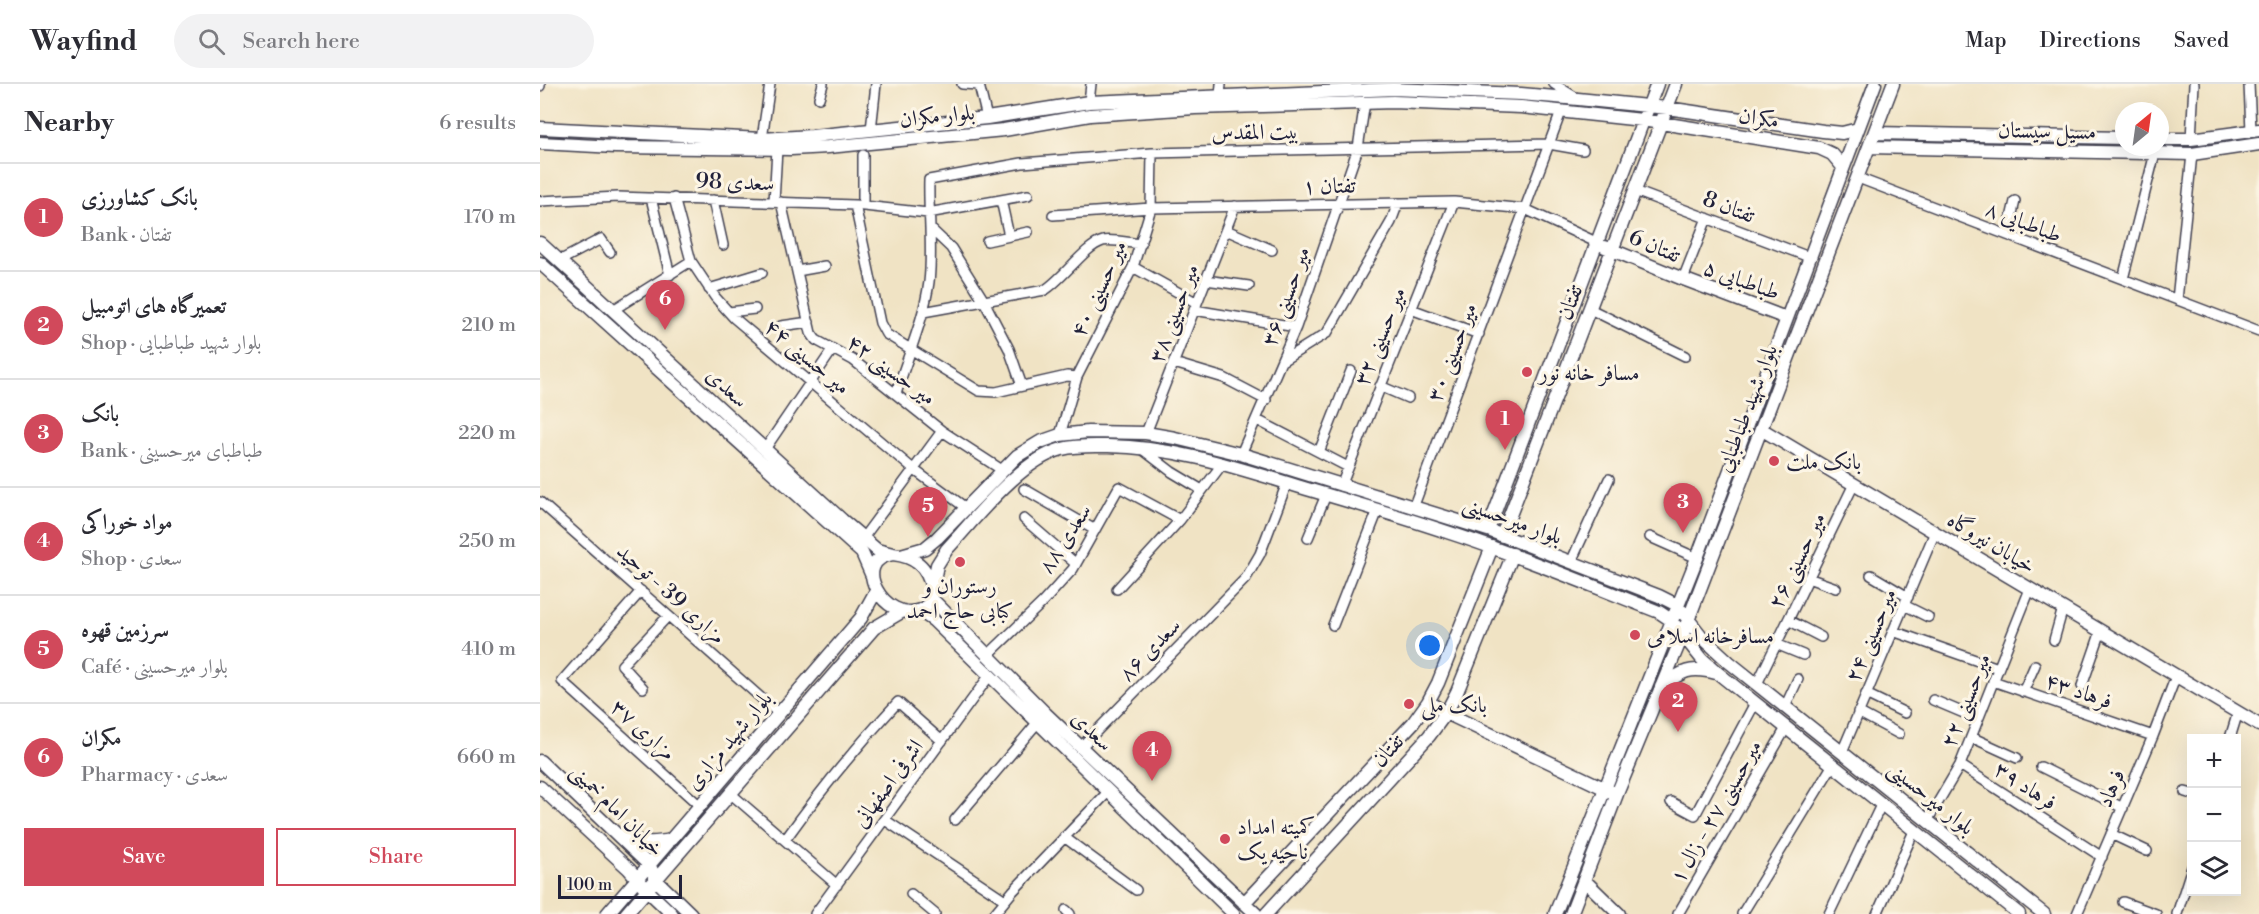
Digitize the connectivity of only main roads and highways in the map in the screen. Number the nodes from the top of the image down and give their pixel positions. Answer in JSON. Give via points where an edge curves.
{"nodes":[{"id":1,"x":1658,"y":84,"type":"edge"},
{"id":2,"x":1676,"y":84,"type":"edge"},
{"id":3,"x":1875,"y":84,"type":"edge"},
{"id":4,"x":1893,"y":84,"type":"edge"},
{"id":5,"x":1376,"y":87,"type":"edge"},
{"id":6,"x":1394,"y":87,"type":"edge"},
{"id":7,"x":1280,"y":89,"type":"edge"},
{"id":8,"x":1221,"y":90,"type":"edge"},
{"id":9,"x":1262,"y":101,"type":"junction"},
{"id":10,"x":1409,"y":102,"type":"joint"},
{"id":11,"x":1648,"y":106,"type":"junction"},
{"id":12,"x":1667,"y":108,"type":"junction"},
{"id":13,"x":1642,"y":120,"type":"junction"},
{"id":14,"x":1660,"y":122,"type":"junction"},
{"id":15,"x":540,"y":128,"type":"edge"},
{"id":16,"x":1858,"y":129,"type":"junction"},
{"id":17,"x":2255,"y":130,"type":"edge"},
{"id":18,"x":1836,"y":132,"type":"junction"},
{"id":19,"x":1875,"y":133,"type":"junction"},
{"id":20,"x":2115,"y":138,"type":"edge"},
{"id":21,"x":2169,"y":139,"type":"edge"},
{"id":22,"x":540,"y":144,"type":"edge"},
{"id":23,"x":2259,"y":144,"type":"edge"},
{"id":24,"x":1869,"y":147,"type":"junction"},
{"id":25,"x":1832,"y":154,"type":"junction"},
{"id":26,"x":1843,"y":167,"type":"junction"},
{"id":27,"x":540,"y":243,"type":"edge"},
{"id":28,"x":1598,"y":243,"type":"junction"},
{"id":29,"x":1611,"y":250,"type":"junction"},
{"id":30,"x":540,"y":263,"type":"edge"},
{"id":31,"x":1683,"y":279,"type":"joint"},
{"id":32,"x":1786,"y":318,"type":"junction"},
{"id":33,"x":1761,"y":429,"type":"junction"},
{"id":34,"x":1488,"y":530,"type":"junction"},
{"id":35,"x":1502,"y":536,"type":"junction"},
{"id":36,"x":1492,"y":547,"type":"junction"},
{"id":37,"x":897,"y":554,"type":"junction"},
{"id":38,"x":1513,"y":555,"type":"junction"},
{"id":39,"x":1593,"y":571,"type":"junction"},
{"id":40,"x":873,"y":576,"type":"junction"},
{"id":41,"x":1588,"y":584,"type":"junction"},
{"id":42,"x":876,"y":591,"type":"junction"},
{"id":43,"x":932,"y":594,"type":"junction"},
{"id":44,"x":1677,"y":605,"type":"junction"},
{"id":45,"x":903,"y":611,"type":"junction"},
{"id":46,"x":920,"y":611,"type":"junction"},
{"id":47,"x":1688,"y":617,"type":"junction"},
{"id":48,"x":1671,"y":620,"type":"junction"},
{"id":49,"x":1682,"y":634,"type":"junction"},
{"id":50,"x":1711,"y":646,"type":"junction"},
{"id":51,"x":1702,"y":659,"type":"junction"},
{"id":52,"x":1719,"y":674,"type":"junction"},
{"id":53,"x":1660,"y":688,"type":"junction"},
{"id":54,"x":1428,"y":702,"type":"junction"},
{"id":55,"x":1446,"y":712,"type":"junction"},
{"id":56,"x":2259,"y":725,"type":"edge"},
{"id":57,"x":540,"y":761,"type":"edge"},
{"id":58,"x":540,"y":787,"type":"edge"},
{"id":59,"x":1611,"y":791,"type":"junction"},
{"id":60,"x":613,"y":831,"type":"junction"},
{"id":61,"x":671,"y":840,"type":"junction"},
{"id":62,"x":650,"y":866,"type":"junction"},
{"id":63,"x":638,"y":879,"type":"junction"},
{"id":64,"x":656,"y":880,"type":"junction"},
{"id":65,"x":1584,"y":880,"type":"junction"},
{"id":66,"x":2003,"y":881,"type":"junction"},
{"id":67,"x":647,"y":890,"type":"junction"},
{"id":68,"x":1992,"y":893,"type":"junction"},
{"id":69,"x":1244,"y":903,"type":"junction"},
{"id":70,"x":607,"y":914,"type":"edge"},
{"id":71,"x":626,"y":914,"type":"edge"},
{"id":72,"x":672,"y":914,"type":"edge"},
{"id":73,"x":691,"y":914,"type":"edge"},
{"id":74,"x":1234,"y":914,"type":"edge"},
{"id":75,"x":1256,"y":914,"type":"edge"},
{"id":76,"x":1266,"y":914,"type":"edge"},
{"id":77,"x":1555,"y":914,"type":"edge"},
{"id":78,"x":1571,"y":914,"type":"edge"},
{"id":79,"x":1619,"y":914,"type":"edge"},
{"id":80,"x":2019,"y":914,"type":"edge"},
{"id":81,"x":2044,"y":914,"type":"edge"}],
"edges":[{"from":1,"to":11,"type":"main road","name":"تفتان"},
{"from":2,"to":12,"type":"main road","name":"تفتان"},
{"from":3,"to":16,"type":"main road","name":"بلوار شهید طباطبایی"},
{"from":4,"to":19,"type":"main road","name":"بلوار شهید طباطبایی"},
{"from":5,"to":6,"type":"main road","name":"بلوار مکران"},
{"from":5,"to":7,"type":"main road","name":"بلوار مکران"},
{"from":6,"to":11,"type":"main road","name":"مکران"},
{"from":7,"to":9,"type":"main road","name":"بلوار مکران"},
{"from":8,"to":9,"type":"main road","name":"بلوار مکران"},
{"from":8,"to":15,"type":"main road","name":"بلوار مکران","via":[[1089,102],[987,118],[762,139]]},
{"from":9,"to":10,"type":"main road","name":"بلوار مکران"},
{"from":9,"to":22,"type":"main road","name":"بلوار مکران","via":[[1090,115],[1004,130],[828,147]]},
{"from":10,"to":13,"type":"main road","name":"مکران","via":[[1521,107]]},
{"from":11,"to":12,"type":"main road","name":"مکران"},
{"from":11,"to":13,"type":"main road","name":"تفتان"},
{"from":12,"to":14,"type":"main road","name":"تفتان"},
{"from":12,"to":18,"type":"main road","name":"مکران"},
{"from":13,"to":14,"type":"main road","name":"مکران"},
{"from":13,"to":28,"type":"main road","name":"تفتان"},
{"from":14,"to":25,"type":"main road","name":"مکران","via":[[1819,148]]},
{"from":14,"to":29,"type":"main road","name":"تفتان"},
{"from":16,"to":18,"type":"main road","name":"مکران"},
{"from":16,"to":26,"type":"main road","name":"بلوار شهید طباطبایی"},
{"from":17,"to":21,"type":"main road","via":[[2191,140]]},
{"from":18,"to":25,"type":"main road","via":[[1838,142]]},
{"from":19,"to":20,"type":"main road","name":"مسیل سیستان"},
{"from":19,"to":24,"type":"main road","name":"بلوار شهید طباطبایی"},
{"from":23,"to":24,"type":"main road","name":"مسیل سیستان","via":[[2192,154]]},
{"from":24,"to":33,"type":"main road","name":"بلوار شهید طباطبایی"},
{"from":25,"to":26,"type":"main road"},
{"from":26,"to":32,"type":"main road","name":"بلوار شهید طباطبایی"},
{"from":27,"to":37,"type":"main road","name":"سعدی","via":[[863,538],[877,550]]},
{"from":28,"to":29,"type":"main road","name":"تفتان 6"},
{"from":28,"to":34,"type":"main road","name":"تفتان"},
{"from":29,"to":31,"type":"main road","name":"تفتان 6"},
{"from":29,"to":35,"type":"main road","name":"تفتان"},
{"from":30,"to":40,"type":"main road","name":"سعدی","via":[[862,553]]},
{"from":31,"to":32,"type":"main road","name":"طباطبایی ۵"},
{"from":32,"to":44,"type":"main road","name":"بلوار شهید طباطبایی"},
{"from":33,"to":47,"type":"main road","name":"بلوار شهید طباطبایی"},
{"from":33,"to":56,"type":"main road","name":"خیابان نیروگاه"},
{"from":34,"to":35,"type":"main road","name":"بلوار میرحسینی"},
{"from":34,"to":37,"type":"main road","name":"بلوار میرحسینی","via":[[1241,454],[1146,433],[1088,432],[1060,435],[1017,456],[925,548]]},
{"from":35,"to":39,"type":"main road","name":"بلوار میرحسینی"},
{"from":36,"to":38,"type":"main road","name":"بلوار میرحسینی"},
{"from":36,"to":43,"type":"main road","name":"بلوار میرحسینی","via":[[1223,463],[1139,447],[1089,446],[1063,449],[1025,467],[947,549],[937,565]]},
{"from":36,"to":54,"type":"main road","name":"تفتان"},
{"from":37,"to":40,"type":"main road","via":[[877,560]]},
{"from":37,"to":43,"type":"main road","via":[[920,564],[928,575]]},
{"from":38,"to":41,"type":"main road","name":"بلوار میرحسینی"},
{"from":38,"to":55,"type":"main road","name":"تفتان"},
{"from":39,"to":41,"type":"main road"},
{"from":39,"to":44,"type":"main road","name":"بلوار میرحسینی"},
{"from":40,"to":42,"type":"main road"},
{"from":41,"to":48,"type":"main road","name":"بلوار میرحسینی"},
{"from":42,"to":45,"type":"main road"},
{"from":42,"to":61,"type":"main road","name":"بلوار شهید مزاری","via":[[861,618]]},
{"from":43,"to":46,"type":"main road"},
{"from":43,"to":69,"type":"main road","name":"سعدی","via":[[987,656]]},
{"from":44,"to":47,"type":"main road","name":"بلوار میرحسینی"},
{"from":44,"to":48,"type":"main road","name":"بلوار شهید طباطبایی"},
{"from":45,"to":46,"type":"main road"},
{"from":45,"to":64,"type":"main road","name":"بلوار شهید مزاری","via":[[874,628]]},
{"from":46,"to":74,"type":"main road","name":"سعدی"},
{"from":47,"to":49,"type":"main road","name":"بلوار شهید طباطبایی"},
{"from":47,"to":50,"type":"main road","name":"بلوار میرحسینی"},
{"from":48,"to":49,"type":"main road","name":"بلوار میرحسینی"},
{"from":48,"to":59,"type":"main road","name":"بلوار شهید طباطبایی"},
{"from":49,"to":51,"type":"main road","name":"بلوار میرحسینی"},
{"from":49,"to":53,"type":"main road","name":"بلوار شهید طباطبایی"},
{"from":50,"to":51,"type":"main road","via":[[1703,648]]},
{"from":50,"to":66,"type":"main road","name":"بلوار میرحسینی"},
{"from":51,"to":52,"type":"main road","name":"بلوار میرحسینی"},
{"from":52,"to":53,"type":"main road","via":[[1693,669],[1678,674]]},
{"from":52,"to":68,"type":"main road","name":"بلوار میرحسینی"},
{"from":53,"to":59,"type":"main road","name":"بلوار شهید طباطبایی"},
{"from":54,"to":55,"type":"main road"},
{"from":54,"to":69,"type":"main road","name":"تفتان","via":[[1413,723]]},
{"from":55,"to":59,"type":"main road"},
{"from":55,"to":76,"type":"main road","name":"تفتان","via":[[1429,736]]},
{"from":57,"to":60,"type":"main road","name":"خیابان امام خمینی"},
{"from":58,"to":63,"type":"main road","name":"خیابان امام خمینی"},
{"from":59,"to":65,"type":"main road","name":"بلوار شهید طباطبایی"},
{"from":59,"to":77,"type":"main road","name":"بلوار شهید طباطبایی"},
{"from":60,"to":61,"type":"main road","via":[[634,841]]},
{"from":60,"to":62,"type":"main road","name":"خیابان امام خمینی"},
{"from":61,"to":62,"type":"main road","name":"بلوار شهید مزاری"},
{"from":62,"to":63,"type":"main road","name":"بلوار شهید مزاری"},
{"from":62,"to":64,"type":"main road","name":"خیابان امام خمینی"},
{"from":63,"to":67,"type":"main road","name":"خیابان امام خمینی"},
{"from":63,"to":70,"type":"main road","name":"بلوار شهید مزاری"},
{"from":64,"to":67,"type":"main road","name":"بلوار شهید مزاری"},
{"from":64,"to":73,"type":"main road","name":"خیابان امام خمینی"},
{"from":65,"to":78,"type":"main road","name":"بلوار شهید طباطبایی"},
{"from":65,"to":79,"type":"main road"},
{"from":66,"to":68,"type":"main road"},
{"from":66,"to":81,"type":"main road","name":"بلوار میرحسینی"},
{"from":67,"to":71,"type":"main road","name":"بلوار شهید مزاری"},
{"from":67,"to":72,"type":"main road","name":"خیابان امام خمینی"},
{"from":68,"to":80,"type":"main road","name":"بلوار میرحسینی"},
{"from":69,"to":75,"type":"main road","name":"سعدی"}]}
